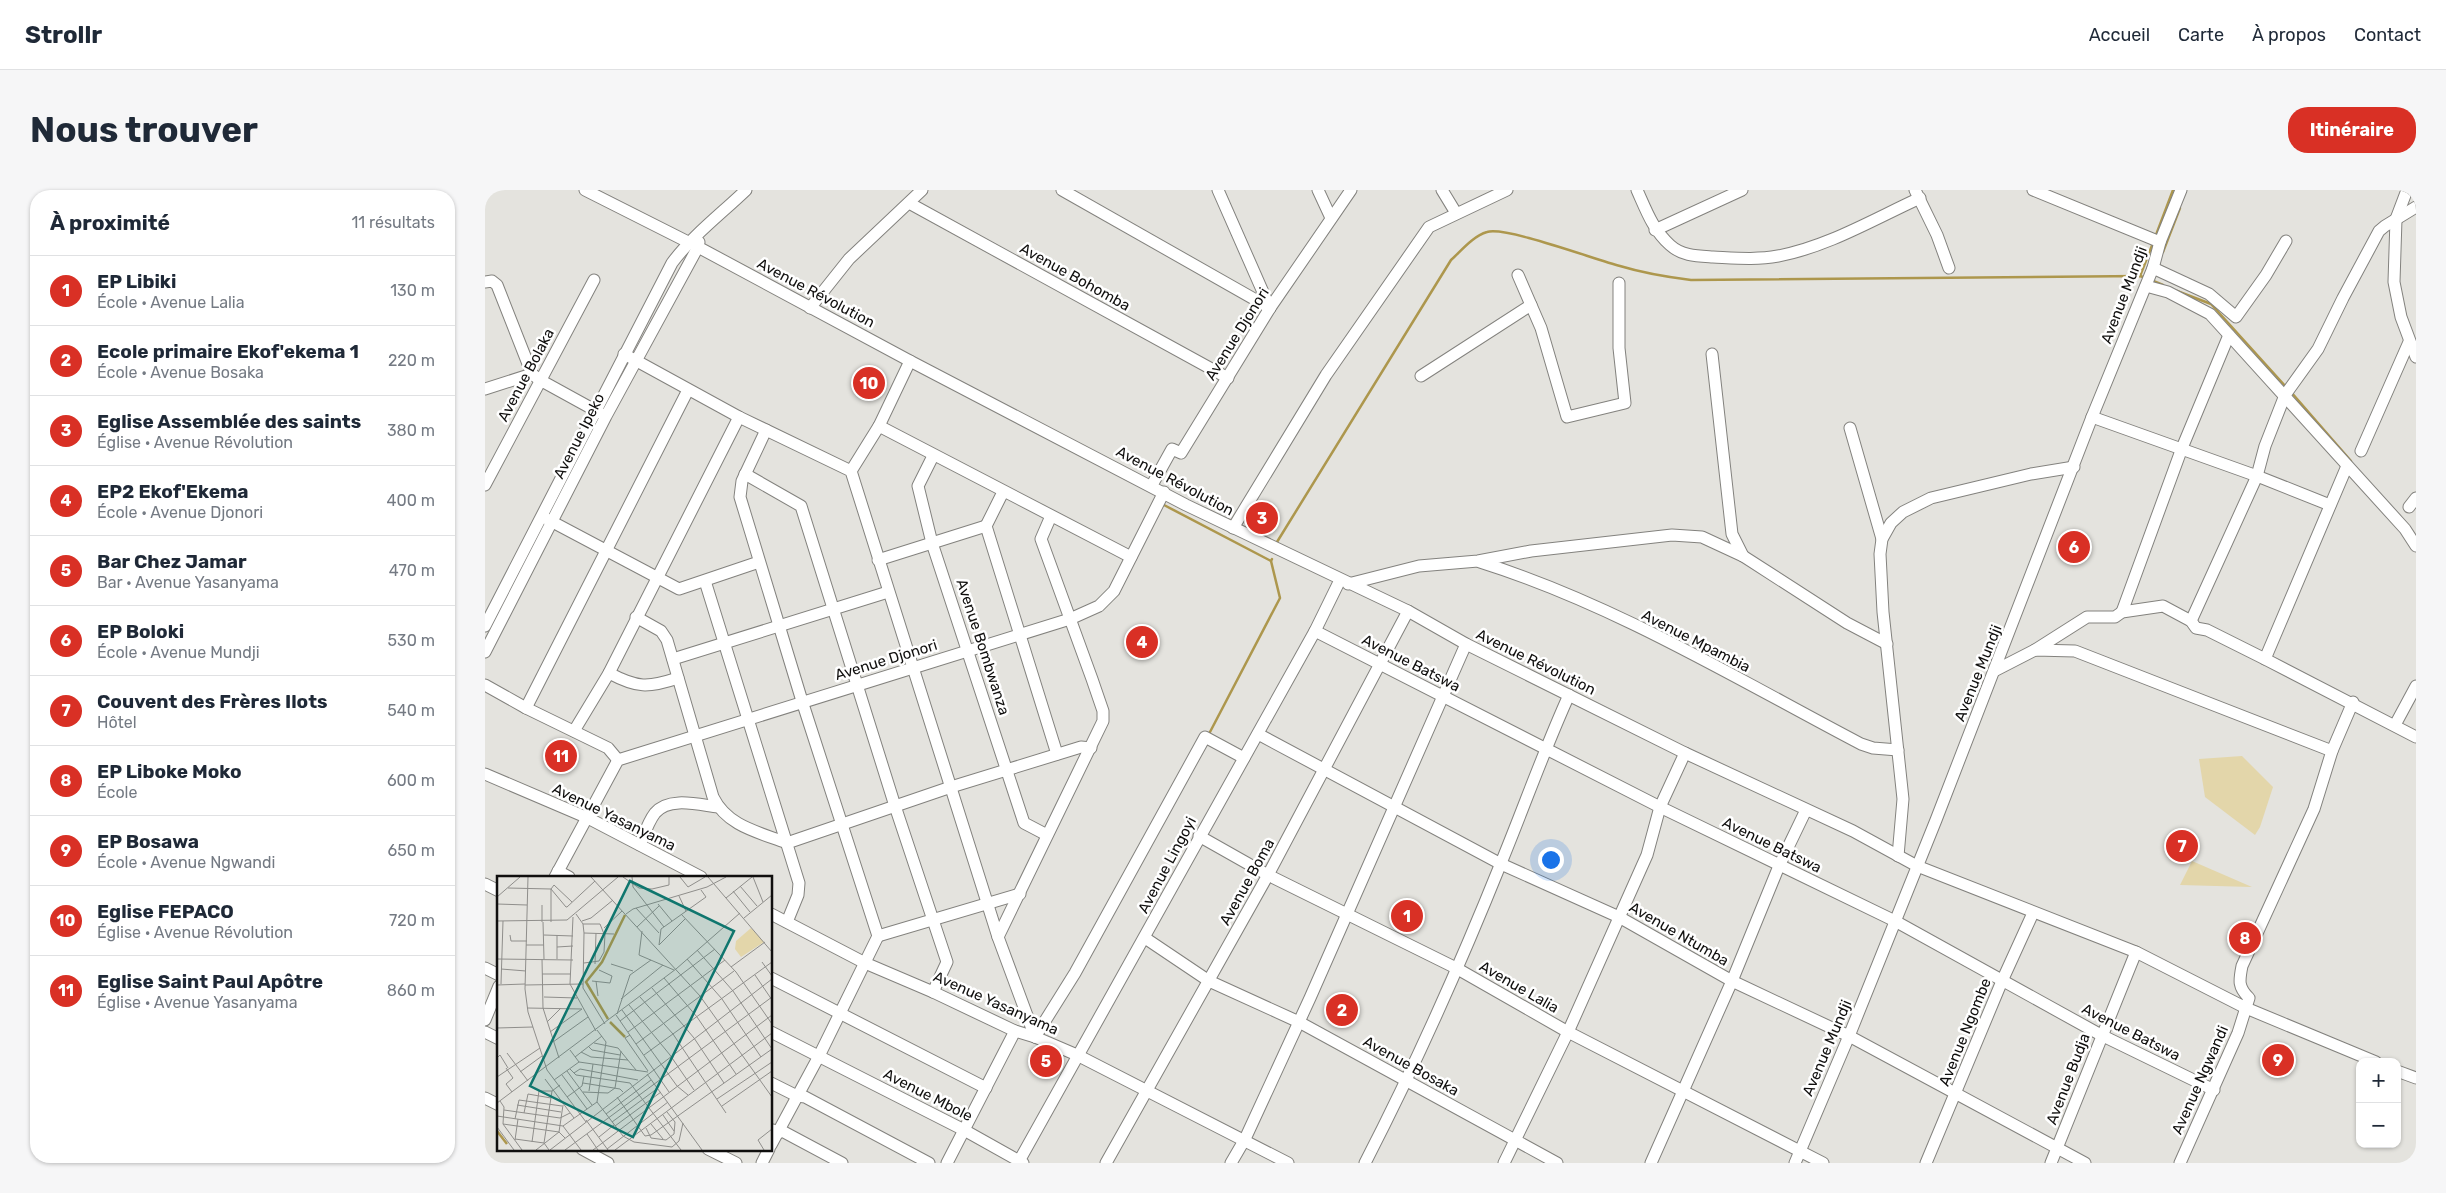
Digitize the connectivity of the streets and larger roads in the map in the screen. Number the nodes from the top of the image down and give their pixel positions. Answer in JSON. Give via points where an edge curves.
{"nodes":[{"id":1,"x":585,"y":190,"type":"edge"},
{"id":2,"x":746,"y":190,"type":"edge"},
{"id":3,"x":921,"y":190,"type":"edge"},
{"id":4,"x":1062,"y":190,"type":"edge"},
{"id":5,"x":1218,"y":190,"type":"edge"},
{"id":6,"x":1318,"y":190,"type":"edge"},
{"id":7,"x":1351,"y":190,"type":"edge"},
{"id":8,"x":1442,"y":190,"type":"edge"},
{"id":9,"x":1507,"y":190,"type":"edge"},
{"id":10,"x":1637,"y":190,"type":"edge"},
{"id":11,"x":1742,"y":190,"type":"edge"},
{"id":12,"x":2033,"y":190,"type":"edge"},
{"id":13,"x":2181,"y":190,"type":"edge"},
{"id":14,"x":2407,"y":190,"type":"edge"},
{"id":15,"x":1917,"y":192,"type":"edge"},
{"id":16,"x":909,"y":203,"type":"junction"},
{"id":17,"x":2416,"y":207,"type":"edge"},
{"id":18,"x":1456,"y":213,"type":"junction"},
{"id":19,"x":1331,"y":218,"type":"junction"},
{"id":20,"x":2396,"y":219,"type":"junction"},
{"id":21,"x":1655,"y":230,"type":"junction"},
{"id":22,"x":2286,"y":241,"type":"dead end"},
{"id":23,"x":2160,"y":242,"type":"junction"},
{"id":24,"x":693,"y":244,"type":"junction"},
{"id":25,"x":1949,"y":268,"type":"dead end"},
{"id":26,"x":1518,"y":275,"type":"dead end"},
{"id":27,"x":2149,"y":277,"type":"junction"},
{"id":28,"x":594,"y":280,"type":"dead end"},
{"id":29,"x":485,"y":282,"type":"edge"},
{"id":30,"x":1619,"y":283,"type":"dead end"},
{"id":31,"x":1531,"y":305,"type":"junction"},
{"id":32,"x":810,"y":308,"type":"junction"},
{"id":33,"x":1270,"y":308,"type":"junction"},
{"id":34,"x":645,"y":312,"type":"junction"},
{"id":35,"x":657,"y":319,"type":"junction"},
{"id":36,"x":2229,"y":335,"type":"junction"},
{"id":37,"x":2409,"y":342,"type":"junction"},
{"id":38,"x":625,"y":354,"type":"junction"},
{"id":39,"x":1712,"y":354,"type":"dead end"},
{"id":40,"x":2416,"y":357,"type":"edge"},
{"id":41,"x":636,"y":360,"type":"junction"},
{"id":42,"x":910,"y":361,"type":"junction"},
{"id":43,"x":1421,"y":376,"type":"dead end"},
{"id":44,"x":536,"y":377,"type":"junction"},
{"id":45,"x":1228,"y":378,"type":"junction"},
{"id":46,"x":485,"y":389,"type":"edge"},
{"id":47,"x":688,"y":390,"type":"junction"},
{"id":48,"x":2289,"y":390,"type":"junction"},
{"id":49,"x":595,"y":410,"type":"junction"},
{"id":50,"x":605,"y":416,"type":"junction"},
{"id":51,"x":739,"y":417,"type":"junction"},
{"id":52,"x":2092,"y":417,"type":"junction"},
{"id":53,"x":879,"y":426,"type":"junction"},
{"id":54,"x":1850,"y":428,"type":"dead end"},
{"id":55,"x":766,"y":430,"type":"junction"},
{"id":56,"x":2182,"y":448,"type":"junction"},
{"id":57,"x":2361,"y":451,"type":"dead end"},
{"id":58,"x":933,"y":456,"type":"junction"},
{"id":59,"x":2074,"y":466,"type":"junction"},
{"id":60,"x":2347,"y":466,"type":"junction"},
{"id":61,"x":851,"y":470,"type":"junction"},
{"id":62,"x":745,"y":474,"type":"junction"},
{"id":63,"x":2257,"y":476,"type":"junction"},
{"id":64,"x":485,"y":485,"type":"edge"},
{"id":65,"x":1152,"y":485,"type":"junction"},
{"id":66,"x":1003,"y":492,"type":"junction"},
{"id":67,"x":1164,"y":492,"type":"junction"},
{"id":68,"x":2329,"y":505,"type":"junction"},
{"id":69,"x":541,"y":516,"type":"junction"},
{"id":70,"x":1051,"y":516,"type":"junction"},
{"id":71,"x":552,"y":521,"type":"junction"},
{"id":72,"x":985,"y":526,"type":"junction"},
{"id":73,"x":1233,"y":528,"type":"junction"},
{"id":74,"x":1883,"y":539,"type":"junction"},
{"id":75,"x":933,"y":543,"type":"junction"},
{"id":76,"x":2416,"y":546,"type":"edge"},
{"id":77,"x":608,"y":550,"type":"junction"},
{"id":78,"x":1743,"y":556,"type":"junction"},
{"id":79,"x":1131,"y":557,"type":"junction"},
{"id":80,"x":878,"y":560,"type":"junction"},
{"id":81,"x":1478,"y":561,"type":"junction"},
{"id":82,"x":759,"y":562,"type":"junction"},
{"id":83,"x":657,"y":575,"type":"junction"},
{"id":84,"x":705,"y":581,"type":"junction"},
{"id":85,"x":1344,"y":582,"type":"junction"},
{"id":86,"x":888,"y":592,"type":"junction"},
{"id":87,"x":834,"y":609,"type":"junction"},
{"id":88,"x":1408,"y":611,"type":"junction"},
{"id":89,"x":2122,"y":612,"type":"junction"},
{"id":90,"x":636,"y":616,"type":"junction"},
{"id":91,"x":1070,"y":619,"type":"junction"},
{"id":92,"x":2191,"y":621,"type":"junction"},
{"id":93,"x":485,"y":626,"type":"edge"},
{"id":94,"x":779,"y":627,"type":"junction"},
{"id":95,"x":1315,"y":631,"type":"junction"},
{"id":96,"x":1019,"y":634,"type":"junction"},
{"id":97,"x":723,"y":643,"type":"junction"},
{"id":98,"x":1467,"y":644,"type":"junction"},
{"id":99,"x":1887,"y":644,"type":"junction"},
{"id":100,"x":969,"y":650,"type":"junction"},
{"id":101,"x":2035,"y":650,"type":"junction"},
{"id":102,"x":485,"y":652,"type":"edge"},
{"id":103,"x":2265,"y":658,"type":"junction"},
{"id":104,"x":673,"y":659,"type":"junction"},
{"id":105,"x":1380,"y":664,"type":"junction"},
{"id":106,"x":914,"y":666,"type":"junction"},
{"id":107,"x":1996,"y":670,"type":"junction"},
{"id":108,"x":609,"y":673,"type":"junction"},
{"id":109,"x":678,"y":678,"type":"junction"},
{"id":110,"x":857,"y":684,"type":"junction"},
{"id":111,"x":485,"y":685,"type":"edge"},
{"id":112,"x":2416,"y":686,"type":"edge"},
{"id":113,"x":1569,"y":695,"type":"junction"},
{"id":114,"x":1443,"y":697,"type":"junction"},
{"id":115,"x":802,"y":701,"type":"junction"},
{"id":116,"x":2353,"y":702,"type":"junction"},
{"id":117,"x":526,"y":708,"type":"junction"},
{"id":118,"x":747,"y":718,"type":"junction"},
{"id":119,"x":2395,"y":725,"type":"junction"},
{"id":120,"x":574,"y":731,"type":"junction"},
{"id":121,"x":1258,"y":734,"type":"junction"},
{"id":122,"x":695,"y":735,"type":"junction"},
{"id":123,"x":2416,"y":737,"type":"edge"},
{"id":124,"x":1546,"y":747,"type":"junction"},
{"id":125,"x":1091,"y":748,"type":"junction"},
{"id":126,"x":1898,"y":750,"type":"junction"},
{"id":127,"x":2332,"y":751,"type":"junction"},
{"id":128,"x":1685,"y":753,"type":"junction"},
{"id":129,"x":1057,"y":754,"type":"junction"},
{"id":130,"x":1245,"y":758,"type":"junction"},
{"id":131,"x":617,"y":760,"type":"junction"},
{"id":132,"x":1324,"y":769,"type":"junction"},
{"id":133,"x":1006,"y":770,"type":"junction"},
{"id":134,"x":485,"y":774,"type":"edge"},
{"id":135,"x":951,"y":787,"type":"junction"},
{"id":136,"x":1395,"y":805,"type":"junction"},
{"id":137,"x":895,"y":806,"type":"junction"},
{"id":138,"x":1660,"y":806,"type":"junction"},
{"id":139,"x":718,"y":807,"type":"junction"},
{"id":140,"x":1806,"y":810,"type":"junction"},
{"id":141,"x":587,"y":818,"type":"junction"},
{"id":142,"x":841,"y":824,"type":"junction"},
{"id":143,"x":1047,"y":835,"type":"junction"},
{"id":144,"x":1199,"y":836,"type":"junction"},
{"id":145,"x":787,"y":843,"type":"junction"},
{"id":146,"x":640,"y":845,"type":"junction"},
{"id":147,"x":1898,"y":856,"type":"junction"},
{"id":148,"x":1501,"y":864,"type":"junction"},
{"id":149,"x":1779,"y":866,"type":"junction"},
{"id":150,"x":1917,"y":866,"type":"junction"},
{"id":151,"x":557,"y":874,"type":"edge"},
{"id":152,"x":1268,"y":875,"type":"junction"},
{"id":153,"x":699,"y":876,"type":"edge"},
{"id":154,"x":485,"y":884,"type":"edge"},
{"id":155,"x":497,"y":890,"type":"edge"},
{"id":156,"x":1020,"y":894,"type":"junction"},
{"id":157,"x":988,"y":903,"type":"junction"},
{"id":158,"x":1347,"y":913,"type":"junction"},
{"id":159,"x":2033,"y":913,"type":"junction"},
{"id":160,"x":773,"y":915,"type":"edge"},
{"id":161,"x":1619,"y":917,"type":"junction"},
{"id":162,"x":932,"y":919,"type":"junction"},
{"id":163,"x":1895,"y":921,"type":"junction"},
{"id":164,"x":787,"y":922,"type":"junction"},
{"id":165,"x":878,"y":936,"type":"junction"},
{"id":166,"x":998,"y":936,"type":"junction"},
{"id":167,"x":1145,"y":938,"type":"junction"},
{"id":168,"x":2136,"y":952,"type":"junction"},
{"id":169,"x":865,"y":963,"type":"junction"},
{"id":170,"x":485,"y":968,"type":"edge"},
{"id":171,"x":1456,"y":968,"type":"junction"},
{"id":172,"x":497,"y":974,"type":"edge"},
{"id":173,"x":773,"y":979,"type":"edge"},
{"id":174,"x":1209,"y":981,"type":"junction"},
{"id":175,"x":1732,"y":981,"type":"junction"},
{"id":176,"x":2002,"y":981,"type":"junction"},
{"id":177,"x":497,"y":991,"type":"edge"},
{"id":178,"x":933,"y":992,"type":"junction"},
{"id":179,"x":2246,"y":1008,"type":"junction"},
{"id":180,"x":840,"y":1012,"type":"junction"},
{"id":181,"x":485,"y":1020,"type":"edge"},
{"id":182,"x":1299,"y":1022,"type":"junction"},
{"id":183,"x":485,"y":1032,"type":"edge"},
{"id":184,"x":1015,"y":1032,"type":"junction"},
{"id":185,"x":1568,"y":1032,"type":"junction"},
{"id":186,"x":773,"y":1033,"type":"edge"},
{"id":187,"x":2101,"y":1035,"type":"junction"},
{"id":188,"x":1849,"y":1036,"type":"junction"},
{"id":189,"x":1035,"y":1037,"type":"junction"},
{"id":190,"x":497,"y":1038,"type":"edge"},
{"id":191,"x":1077,"y":1055,"type":"junction"},
{"id":192,"x":819,"y":1056,"type":"junction"},
{"id":193,"x":2366,"y":1058,"type":"edge"},
{"id":194,"x":2401,"y":1072,"type":"edge"},
{"id":195,"x":2416,"y":1078,"type":"edge"},
{"id":196,"x":1407,"y":1081,"type":"junction"},
{"id":197,"x":773,"y":1084,"type":"edge"},
{"id":198,"x":985,"y":1088,"type":"junction"},
{"id":199,"x":1145,"y":1090,"type":"junction"},
{"id":200,"x":1684,"y":1090,"type":"junction"},
{"id":201,"x":2214,"y":1090,"type":"junction"},
{"id":202,"x":1956,"y":1092,"type":"junction"},
{"id":203,"x":797,"y":1096,"type":"junction"},
{"id":204,"x":485,"y":1098,"type":"edge"},
{"id":205,"x":497,"y":1104,"type":"edge"},
{"id":206,"x":964,"y":1130,"type":"junction"},
{"id":207,"x":775,"y":1131,"type":"edge"},
{"id":208,"x":1245,"y":1140,"type":"junction"},
{"id":209,"x":1515,"y":1140,"type":"junction"},
{"id":210,"x":2057,"y":1149,"type":"junction"},
{"id":211,"x":710,"y":1150,"type":"edge"},
{"id":212,"x":768,"y":1150,"type":"edge"},
{"id":213,"x":1801,"y":1150,"type":"junction"},
{"id":214,"x":588,"y":1154,"type":"edge"},
{"id":215,"x":1020,"y":1162,"type":"edge"},
{"id":216,"x":608,"y":1163,"type":"edge"},
{"id":217,"x":736,"y":1163,"type":"edge"},
{"id":218,"x":762,"y":1163,"type":"edge"},
{"id":219,"x":842,"y":1163,"type":"edge"},
{"id":220,"x":929,"y":1163,"type":"edge"},
{"id":221,"x":947,"y":1163,"type":"edge"},
{"id":222,"x":1106,"y":1163,"type":"edge"},
{"id":223,"x":1231,"y":1163,"type":"edge"},
{"id":224,"x":1288,"y":1163,"type":"edge"},
{"id":225,"x":1365,"y":1163,"type":"edge"},
{"id":226,"x":1504,"y":1163,"type":"edge"},
{"id":227,"x":1557,"y":1163,"type":"edge"},
{"id":228,"x":1651,"y":1163,"type":"edge"},
{"id":229,"x":1795,"y":1163,"type":"edge"},
{"id":230,"x":1823,"y":1163,"type":"edge"},
{"id":231,"x":1926,"y":1163,"type":"edge"},
{"id":232,"x":2051,"y":1163,"type":"edge"},
{"id":233,"x":2085,"y":1163,"type":"edge"},
{"id":234,"x":2180,"y":1163,"type":"edge"}],
"edges":[{"from":1,"to":24,"type":"street","name":"Avenue Révolution"},
{"from":2,"to":24,"type":"street","name":"Avenue Ipeko"},
{"from":3,"to":16,"type":"street"},
{"from":4,"to":33,"type":"street"},
{"from":5,"to":33,"type":"street"},
{"from":6,"to":19,"type":"street"},
{"from":7,"to":19,"type":"street","name":"Avenue Djonori"},
{"from":8,"to":18,"type":"street"},
{"from":9,"to":18,"type":"street"},
{"from":10,"to":21,"type":"street"},
{"from":11,"to":21,"type":"street"},
{"from":12,"to":23,"type":"street"},
{"from":13,"to":23,"type":"street","name":"Avenue Mundji"},
{"from":14,"to":20,"type":"street"},
{"from":15,"to":21,"type":"street","via":[[1823,242],[1777,256],[1744,259],[1689,255],[1670,246]]},
{"from":15,"to":25,"type":"street"},
{"from":16,"to":32,"type":"street","via":[[849,259]]},
{"from":16,"to":45,"type":"street","name":"Avenue Bohomba"},
{"from":17,"to":20,"type":"street"},
{"from":18,"to":73,"type":"street","via":[[1429,227],[1326,375]]},
{"from":19,"to":33,"type":"street","name":"Avenue Djonori"},
{"from":20,"to":37,"type":"street","via":[[2394,282]]},
{"from":20,"to":48,"type":"street","via":[[2379,231],[2318,349]]},
{"from":22,"to":27,"type":"street","via":[[2236,317],[2209,294]]},
{"from":23,"to":27,"type":"street","name":"Avenue Mundji"},
{"from":24,"to":32,"type":"street","name":"Avenue Révolution"},
{"from":24,"to":34,"type":"street","name":"Avenue Ipeko","via":[[672,263]]},
{"from":24,"to":35,"type":"street","name":"Avenue Ipeko"},
{"from":26,"to":31,"type":"street"},
{"from":27,"to":36,"type":"street","via":[[2168,292],[2210,314]]},
{"from":27,"to":52,"type":"street","name":"Avenue Mundji"},
{"from":28,"to":44,"type":"street","name":"Avenue Bolaka"},
{"from":29,"to":44,"type":"street","via":[[493,281],[497,285]]},
{"from":30,"to":31,"type":"street","via":[[1619,348],[1625,403],[1565,416],[1541,328]]},
{"from":31,"to":43,"type":"street"},
{"from":32,"to":42,"type":"street","name":"Avenue Révolution"},
{"from":33,"to":45,"type":"street","name":"Avenue Djonori"},
{"from":34,"to":35,"type":"street"},
{"from":34,"to":38,"type":"street","name":"Avenue Ipeko"},
{"from":35,"to":41,"type":"street","name":"Avenue Ipeko"},
{"from":36,"to":48,"type":"street"},
{"from":36,"to":56,"type":"street"},
{"from":37,"to":40,"type":"street"},
{"from":37,"to":57,"type":"street"},
{"from":38,"to":41,"type":"street"},
{"from":38,"to":49,"type":"street","name":"Avenue Ipeko"},
{"from":39,"to":78,"type":"street","via":[[1733,534]]},
{"from":41,"to":47,"type":"street"},
{"from":41,"to":50,"type":"street","name":"Avenue Ipeko"},
{"from":42,"to":53,"type":"street"},
{"from":42,"to":65,"type":"street","name":"Avenue Révolution"},
{"from":44,"to":46,"type":"street"},
{"from":44,"to":49,"type":"street"},
{"from":44,"to":64,"type":"street","name":"Avenue Bolaka"},
{"from":45,"to":65,"type":"street","name":"Avenue Djonori","via":[[1181,453],[1172,449]]},
{"from":47,"to":51,"type":"street"},
{"from":47,"to":77,"type":"street"},
{"from":48,"to":60,"type":"street"},
{"from":48,"to":63,"type":"street","via":[[2265,446]]},
{"from":49,"to":50,"type":"street"},
{"from":49,"to":69,"type":"street","name":"Avenue Ipeko"},
{"from":50,"to":71,"type":"street","name":"Avenue Ipeko"},
{"from":51,"to":55,"type":"street"},
{"from":51,"to":83,"type":"street"},
{"from":52,"to":56,"type":"street"},
{"from":52,"to":59,"type":"street","name":"Avenue Mundji"},
{"from":53,"to":58,"type":"street"},
{"from":53,"to":61,"type":"street"},
{"from":54,"to":74,"type":"street"},
{"from":55,"to":61,"type":"street"},
{"from":55,"to":62,"type":"street"},
{"from":56,"to":63,"type":"street"},
{"from":56,"to":89,"type":"street"},
{"from":58,"to":66,"type":"street"},
{"from":58,"to":75,"type":"street","name":"Avenue Bombwanza","via":[[918,486]]},
{"from":59,"to":74,"type":"street","via":[[1931,498],[1903,512],[1891,523]]},
{"from":59,"to":107,"type":"street","name":"Avenue Mundji"},
{"from":60,"to":68,"type":"street"},
{"from":60,"to":76,"type":"street","via":[[2405,529]]},
{"from":61,"to":80,"type":"street"},
{"from":62,"to":82,"type":"street","via":[[740,497]]},
{"from":62,"to":87,"type":"street","via":[[801,506]]},
{"from":63,"to":68,"type":"street"},
{"from":63,"to":92,"type":"street"},
{"from":65,"to":67,"type":"street","name":"Avenue Révolution"},
{"from":66,"to":70,"type":"street"},
{"from":66,"to":72,"type":"street"},
{"from":67,"to":73,"type":"street","name":"Avenue Révolution"},
{"from":67,"to":79,"type":"street","name":"Avenue Djonori"},
{"from":68,"to":103,"type":"street"},
{"from":69,"to":71,"type":"street"},
{"from":69,"to":93,"type":"street","name":"Avenue Ipeko"},
{"from":70,"to":79,"type":"street"},
{"from":70,"to":91,"type":"street","via":[[1041,539]]},
{"from":71,"to":77,"type":"street"},
{"from":71,"to":102,"type":"street","name":"Avenue Ipeko"},
{"from":72,"to":75,"type":"street"},
{"from":72,"to":96,"type":"street"},
{"from":73,"to":85,"type":"street","name":"Avenue Révolution"},
{"from":74,"to":99,"type":"street","via":[[1880,554]]},
{"from":75,"to":80,"type":"street"},
{"from":75,"to":100,"type":"street","name":"Avenue Bombwanza"},
{"from":77,"to":83,"type":"street"},
{"from":77,"to":117,"type":"street"},
{"from":78,"to":81,"type":"street","via":[[1702,537],[1672,535],[1531,551]]},
{"from":78,"to":99,"type":"street","via":[[1847,623]]},
{"from":79,"to":91,"type":"street","name":"Avenue Djonori","via":[[1113,591],[1099,606]]},
{"from":80,"to":86,"type":"street"},
{"from":81,"to":85,"type":"street","via":[[1419,566]]},
{"from":81,"to":126,"type":"street","name":"Avenue Mpambia","via":[[1561,590],[1699,657],[1861,744]]},
{"from":82,"to":84,"type":"street"},
{"from":82,"to":94,"type":"street"},
{"from":83,"to":84,"type":"street","via":[[679,589]]},
{"from":83,"to":90,"type":"street"},
{"from":84,"to":97,"type":"street"},
{"from":85,"to":88,"type":"street","name":"Avenue Révolution"},
{"from":85,"to":95,"type":"street","name":"Avenue Lingoyi"},
{"from":86,"to":87,"type":"street"},
{"from":86,"to":106,"type":"street"},
{"from":87,"to":94,"type":"street"},
{"from":87,"to":110,"type":"street"},
{"from":88,"to":98,"type":"street","name":"Avenue Révolution"},
{"from":88,"to":105,"type":"street","name":"Avenue Boma"},
{"from":89,"to":92,"type":"street","via":[[2163,606]]},
{"from":89,"to":101,"type":"street","via":[[2115,618],[2087,617]]},
{"from":90,"to":104,"type":"street","via":[[664,634]]},
{"from":90,"to":108,"type":"street"},
{"from":91,"to":96,"type":"street","name":"Avenue Djonori"},
{"from":91,"to":125,"type":"street","via":[[1103,711]]},
{"from":92,"to":103,"type":"street","via":[[2197,628]]},
{"from":94,"to":97,"type":"street"},
{"from":94,"to":115,"type":"street"},
{"from":95,"to":105,"type":"street","name":"Avenue Batswa"},
{"from":95,"to":121,"type":"street","name":"Avenue Lingoyi"},
{"from":96,"to":100,"type":"street","name":"Avenue Djonori"},
{"from":96,"to":129,"type":"street"},
{"from":97,"to":104,"type":"street"},
{"from":97,"to":118,"type":"street"},
{"from":98,"to":113,"type":"street","name":"Avenue Révolution"},
{"from":98,"to":114,"type":"street"},
{"from":99,"to":126,"type":"street"},
{"from":100,"to":106,"type":"street","name":"Avenue Djonori"},
{"from":100,"to":133,"type":"street","name":"Avenue Bombwanza"},
{"from":101,"to":107,"type":"street"},
{"from":101,"to":127,"type":"street","via":[[2075,652]]},
{"from":103,"to":116,"type":"street"},
{"from":104,"to":109,"type":"street"},
{"from":105,"to":114,"type":"street","name":"Avenue Batswa"},
{"from":105,"to":132,"type":"street","name":"Avenue Boma"},
{"from":106,"to":110,"type":"street","name":"Avenue Djonori"},
{"from":106,"to":135,"type":"street"},
{"from":107,"to":150,"type":"street","name":"Avenue Mundji"},
{"from":108,"to":109,"type":"street","via":[[627,683],[644,686]]},
{"from":108,"to":120,"type":"street"},
{"from":109,"to":122,"type":"street"},
{"from":110,"to":115,"type":"street","name":"Avenue Djonori"},
{"from":110,"to":137,"type":"street"},
{"from":111,"to":117,"type":"street"},
{"from":112,"to":119,"type":"street"},
{"from":113,"to":124,"type":"street"},
{"from":113,"to":128,"type":"street","name":"Avenue Révolution"},
{"from":114,"to":124,"type":"street","name":"Avenue Batswa"},
{"from":114,"to":136,"type":"street"},
{"from":115,"to":118,"type":"street","name":"Avenue Djonori"},
{"from":115,"to":142,"type":"street"},
{"from":116,"to":119,"type":"street"},
{"from":116,"to":127,"type":"street"},
{"from":117,"to":120,"type":"street"},
{"from":118,"to":122,"type":"street","name":"Avenue Djonori"},
{"from":118,"to":145,"type":"street"},
{"from":119,"to":123,"type":"street"},
{"from":120,"to":131,"type":"street","via":[[608,748]]},
{"from":121,"to":130,"type":"street","name":"Avenue Lingoyi"},
{"from":121,"to":132,"type":"street","name":"Avenue Ntumba"},
{"from":122,"to":131,"type":"street","name":"Avenue Djonori"},
{"from":122,"to":139,"type":"street"},
{"from":124,"to":138,"type":"street","name":"Avenue Batswa"},
{"from":124,"to":148,"type":"street"},
{"from":125,"to":129,"type":"street","via":[[1081,747]]},
{"from":125,"to":143,"type":"street"},
{"from":126,"to":147,"type":"street","via":[[1903,799]]},
{"from":127,"to":179,"type":"street","via":[[2314,809],[2242,966],[2239,983],[2249,998]]},
{"from":128,"to":138,"type":"street"},
{"from":128,"to":140,"type":"street","name":"Avenue Révolution"},
{"from":129,"to":133,"type":"street"},
{"from":130,"to":144,"type":"street","name":"Avenue Lingoyi"},
{"from":130,"to":189,"type":"street","via":[[1205,737],[1075,973]]},
{"from":131,"to":141,"type":"street"},
{"from":132,"to":136,"type":"street","name":"Avenue Ntumba"},
{"from":132,"to":152,"type":"street","name":"Avenue Boma"},
{"from":133,"to":135,"type":"street"},
{"from":133,"to":143,"type":"street","name":"Avenue Bombwanza","via":[[1024,823]]},
{"from":134,"to":141,"type":"street","name":"Avenue Yasanyama"},
{"from":135,"to":137,"type":"street"},
{"from":135,"to":157,"type":"street"},
{"from":136,"to":148,"type":"street","name":"Avenue Ntumba"},
{"from":136,"to":158,"type":"street"},
{"from":137,"to":142,"type":"street"},
{"from":137,"to":162,"type":"street"},
{"from":138,"to":149,"type":"street","name":"Avenue Batswa"},
{"from":138,"to":161,"type":"street","via":[[1647,855]]},
{"from":139,"to":145,"type":"street","via":[[736,823]]},
{"from":139,"to":146,"type":"street","via":[[683,802],[661,808]]},
{"from":140,"to":147,"type":"street","name":"Avenue Révolution"},
{"from":140,"to":149,"type":"street"},
{"from":141,"to":146,"type":"street","name":"Avenue Yasanyama"},
{"from":141,"to":151,"type":"street"},
{"from":142,"to":145,"type":"street"},
{"from":142,"to":165,"type":"street"},
{"from":143,"to":156,"type":"street"},
{"from":144,"to":152,"type":"street","name":"Avenue Lalia"},
{"from":144,"to":167,"type":"street","name":"Avenue Lingoyi"},
{"from":145,"to":164,"type":"street","via":[[799,883],[798,895]]},
{"from":146,"to":153,"type":"street","name":"Avenue Yasanyama"},
{"from":147,"to":150,"type":"street","name":"Avenue Révolution"},
{"from":148,"to":161,"type":"street","name":"Avenue Ntumba"},
{"from":148,"to":171,"type":"street"},
{"from":149,"to":163,"type":"street","name":"Avenue Batswa"},
{"from":149,"to":175,"type":"street"},
{"from":150,"to":159,"type":"street","name":"Avenue Révolution"},
{"from":150,"to":163,"type":"street","name":"Avenue Mundji"},
{"from":152,"to":158,"type":"street","name":"Avenue Lalia"},
{"from":152,"to":174,"type":"street","name":"Avenue Boma"},
{"from":154,"to":155,"type":"street"},
{"from":156,"to":157,"type":"street"},
{"from":156,"to":166,"type":"street"},
{"from":157,"to":162,"type":"street"},
{"from":157,"to":166,"type":"street"},
{"from":158,"to":171,"type":"street","name":"Avenue Lalia"},
{"from":158,"to":182,"type":"street"},
{"from":159,"to":168,"type":"street","name":"Avenue Révolution"},
{"from":159,"to":176,"type":"street","name":"Avenue Ngombe"},
{"from":160,"to":164,"type":"street","name":"Avenue Yasanyama"},
{"from":161,"to":175,"type":"street","name":"Avenue Ntumba"},
{"from":161,"to":185,"type":"street"},
{"from":162,"to":165,"type":"street"},
{"from":162,"to":178,"type":"street","via":[[947,962]]},
{"from":163,"to":176,"type":"street","name":"Avenue Batswa"},
{"from":163,"to":188,"type":"street","name":"Avenue Mundji"},
{"from":164,"to":169,"type":"street","name":"Avenue Yasanyama"},
{"from":165,"to":169,"type":"street"},
{"from":166,"to":189,"type":"street"},
{"from":167,"to":174,"type":"street","name":"Avenue Bosaka"},
{"from":167,"to":191,"type":"street","name":"Avenue Lingoyi"},
{"from":168,"to":179,"type":"street","name":"Avenue Révolution"},
{"from":168,"to":187,"type":"street","name":"Avenue Budja"},
{"from":169,"to":178,"type":"street","name":"Avenue Yasanyama"},
{"from":169,"to":180,"type":"street"},
{"from":170,"to":172,"type":"street"},
{"from":171,"to":185,"type":"street","name":"Avenue Lalia"},
{"from":171,"to":196,"type":"street"},
{"from":173,"to":180,"type":"street"},
{"from":174,"to":182,"type":"street","name":"Avenue Bosaka"},
{"from":174,"to":199,"type":"street","name":"Avenue Boma"},
{"from":175,"to":188,"type":"street","name":"Avenue Ntumba"},
{"from":175,"to":200,"type":"street"},
{"from":176,"to":187,"type":"street","name":"Avenue Batswa"},
{"from":176,"to":202,"type":"street","name":"Avenue Ngombe"},
{"from":177,"to":181,"type":"street"},
{"from":178,"to":184,"type":"street","name":"Avenue Yasanyama"},
{"from":179,"to":193,"type":"street","name":"Avenue Révolution"},
{"from":179,"to":201,"type":"street","name":"Avenue Ngwandi"},
{"from":180,"to":192,"type":"street"},
{"from":180,"to":198,"type":"street"},
{"from":182,"to":196,"type":"street","name":"Avenue Bosaka"},
{"from":182,"to":208,"type":"street"},
{"from":183,"to":190,"type":"street"},
{"from":184,"to":189,"type":"street","name":"Avenue Yasanyama"},
{"from":184,"to":198,"type":"street"},
{"from":185,"to":200,"type":"street","name":"Avenue Lalia"},
{"from":185,"to":209,"type":"street"},
{"from":186,"to":192,"type":"street","name":"Avenue Mbole"},
{"from":187,"to":201,"type":"street","name":"Avenue Batswa"},
{"from":187,"to":210,"type":"street","name":"Avenue Budja"},
{"from":188,"to":202,"type":"street","name":"Avenue Ntumba"},
{"from":188,"to":213,"type":"street","name":"Avenue Mundji"},
{"from":189,"to":191,"type":"street","name":"Avenue Yasanyama"},
{"from":191,"to":199,"type":"street","name":"Avenue Yasanyama"},
{"from":191,"to":215,"type":"street","name":"Avenue Lingoyi"},
{"from":192,"to":203,"type":"street"},
{"from":192,"to":206,"type":"street","name":"Avenue Mbole"},
{"from":194,"to":195,"type":"street"},
{"from":196,"to":209,"type":"street","name":"Avenue Bosaka"},
{"from":196,"to":225,"type":"street"},
{"from":197,"to":203,"type":"street"},
{"from":198,"to":206,"type":"street"},
{"from":199,"to":208,"type":"street","name":"Avenue Yasanyama"},
{"from":199,"to":222,"type":"street","name":"Avenue Boma"},
{"from":200,"to":213,"type":"street","name":"Avenue Lalia"},
{"from":200,"to":228,"type":"street"},
{"from":201,"to":234,"type":"street","name":"Avenue Ngwandi"},
{"from":202,"to":210,"type":"street","name":"Avenue Ntumba"},
{"from":202,"to":231,"type":"street","name":"Avenue Ngombe"},
{"from":203,"to":207,"type":"street"},
{"from":203,"to":220,"type":"street","via":[[805,1097]]},
{"from":204,"to":205,"type":"street"},
{"from":206,"to":215,"type":"street","name":"Avenue Mbole"},
{"from":206,"to":221,"type":"street"},
{"from":207,"to":219,"type":"street","via":[[782,1131]]},
{"from":208,"to":223,"type":"street"},
{"from":208,"to":224,"type":"street","name":"Avenue Yasanyama"},
{"from":209,"to":226,"type":"street"},
{"from":209,"to":227,"type":"street","name":"Avenue Bosaka"},
{"from":210,"to":232,"type":"street","name":"Avenue Budja"},
{"from":210,"to":233,"type":"street","name":"Avenue Ntumba"},
{"from":211,"to":217,"type":"street"},
{"from":212,"to":218,"type":"street"},
{"from":213,"to":229,"type":"street","name":"Avenue Mundji"},
{"from":213,"to":230,"type":"street","name":"Avenue Lalia"},
{"from":214,"to":216,"type":"street"}]}
